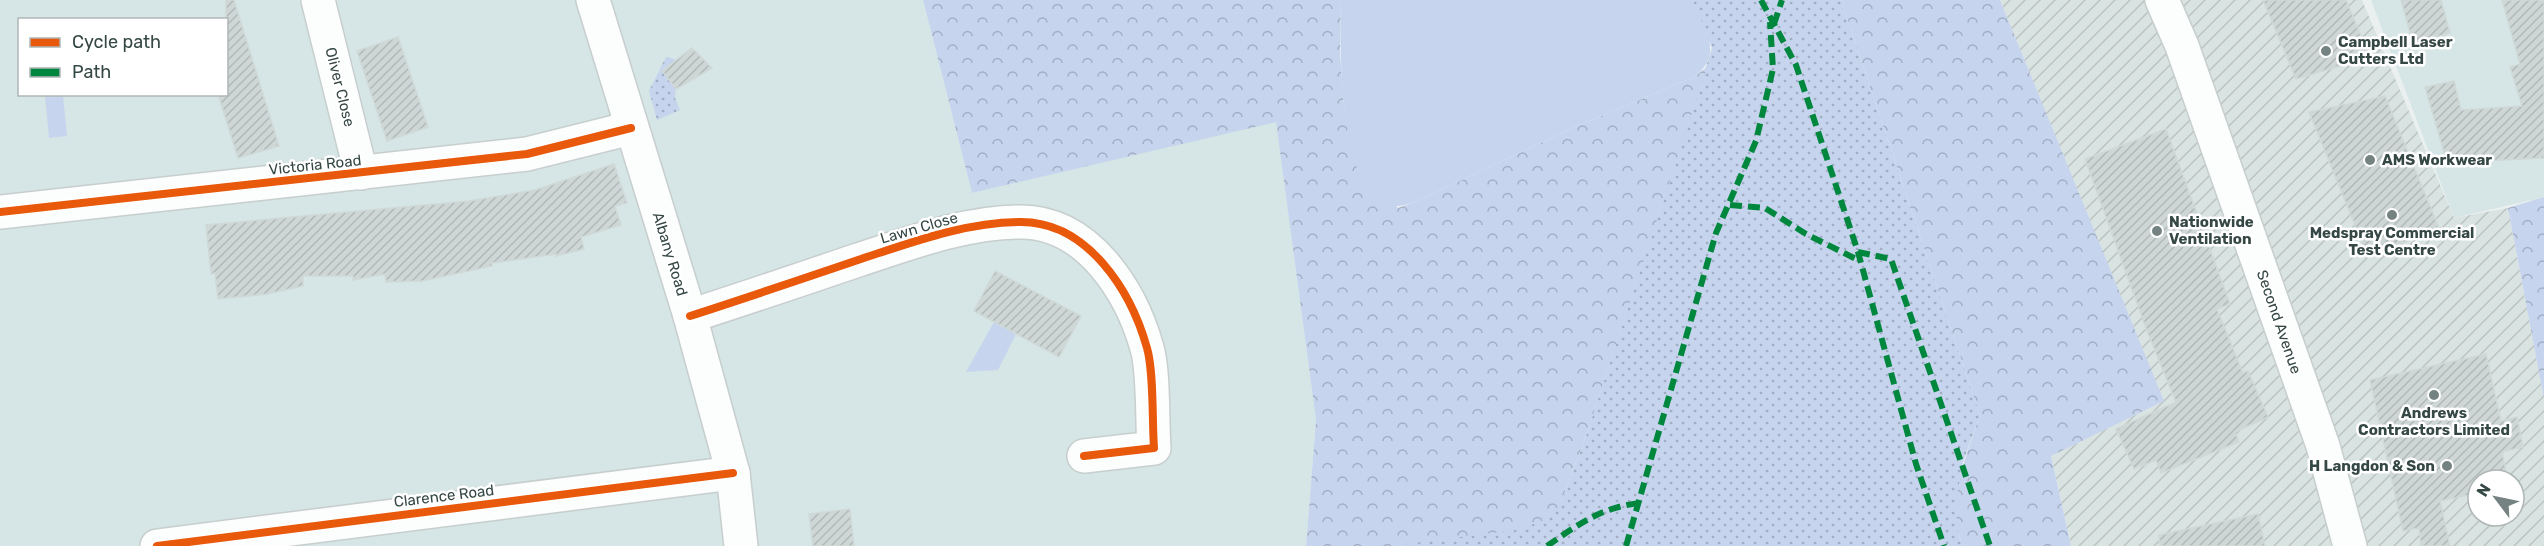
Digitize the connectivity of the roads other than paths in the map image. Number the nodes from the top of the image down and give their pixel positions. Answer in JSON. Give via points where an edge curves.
{"nodes":[{"id":1,"x":318,"y":0,"type":"edge"},
{"id":2,"x":593,"y":0,"type":"edge"},
{"id":3,"x":2162,"y":0,"type":"edge"},
{"id":4,"x":631,"y":128,"type":"junction"},
{"id":5,"x":361,"y":173,"type":"junction"},
{"id":6,"x":0,"y":212,"type":"edge"},
{"id":7,"x":690,"y":316,"type":"junction"},
{"id":8,"x":1084,"y":456,"type":"dead end"},
{"id":9,"x":733,"y":473,"type":"junction"},
{"id":10,"x":157,"y":546,"type":"edge"},
{"id":11,"x":741,"y":546,"type":"edge"},
{"id":12,"x":2350,"y":546,"type":"edge"}],
"edges":[{"from":1,"to":5,"type":"street","name":"Oliver Close"},
{"from":2,"to":4,"type":"street","name":"Albany Road"},
{"from":3,"to":12,"type":"street","name":"Second Avenue","via":[[2182,46],[2323,446]]},
{"from":4,"to":5,"type":"street","name":"Victoria Road","via":[[527,154]]},
{"from":4,"to":7,"type":"street","name":"Albany Road"},
{"from":5,"to":6,"type":"street","name":"Victoria Road"},
{"from":7,"to":8,"type":"street","name":"Lawn Close","via":[[921,239],[972,227],[1021,222],[1050,228],[1078,243],[1110,269],[1131,305],[1148,350],[1154,448]]},
{"from":7,"to":9,"type":"street","name":"Albany Road"},
{"from":9,"to":10,"type":"street","name":"Clarence Road"},
{"from":9,"to":11,"type":"street","name":"Albany Road"}]}
